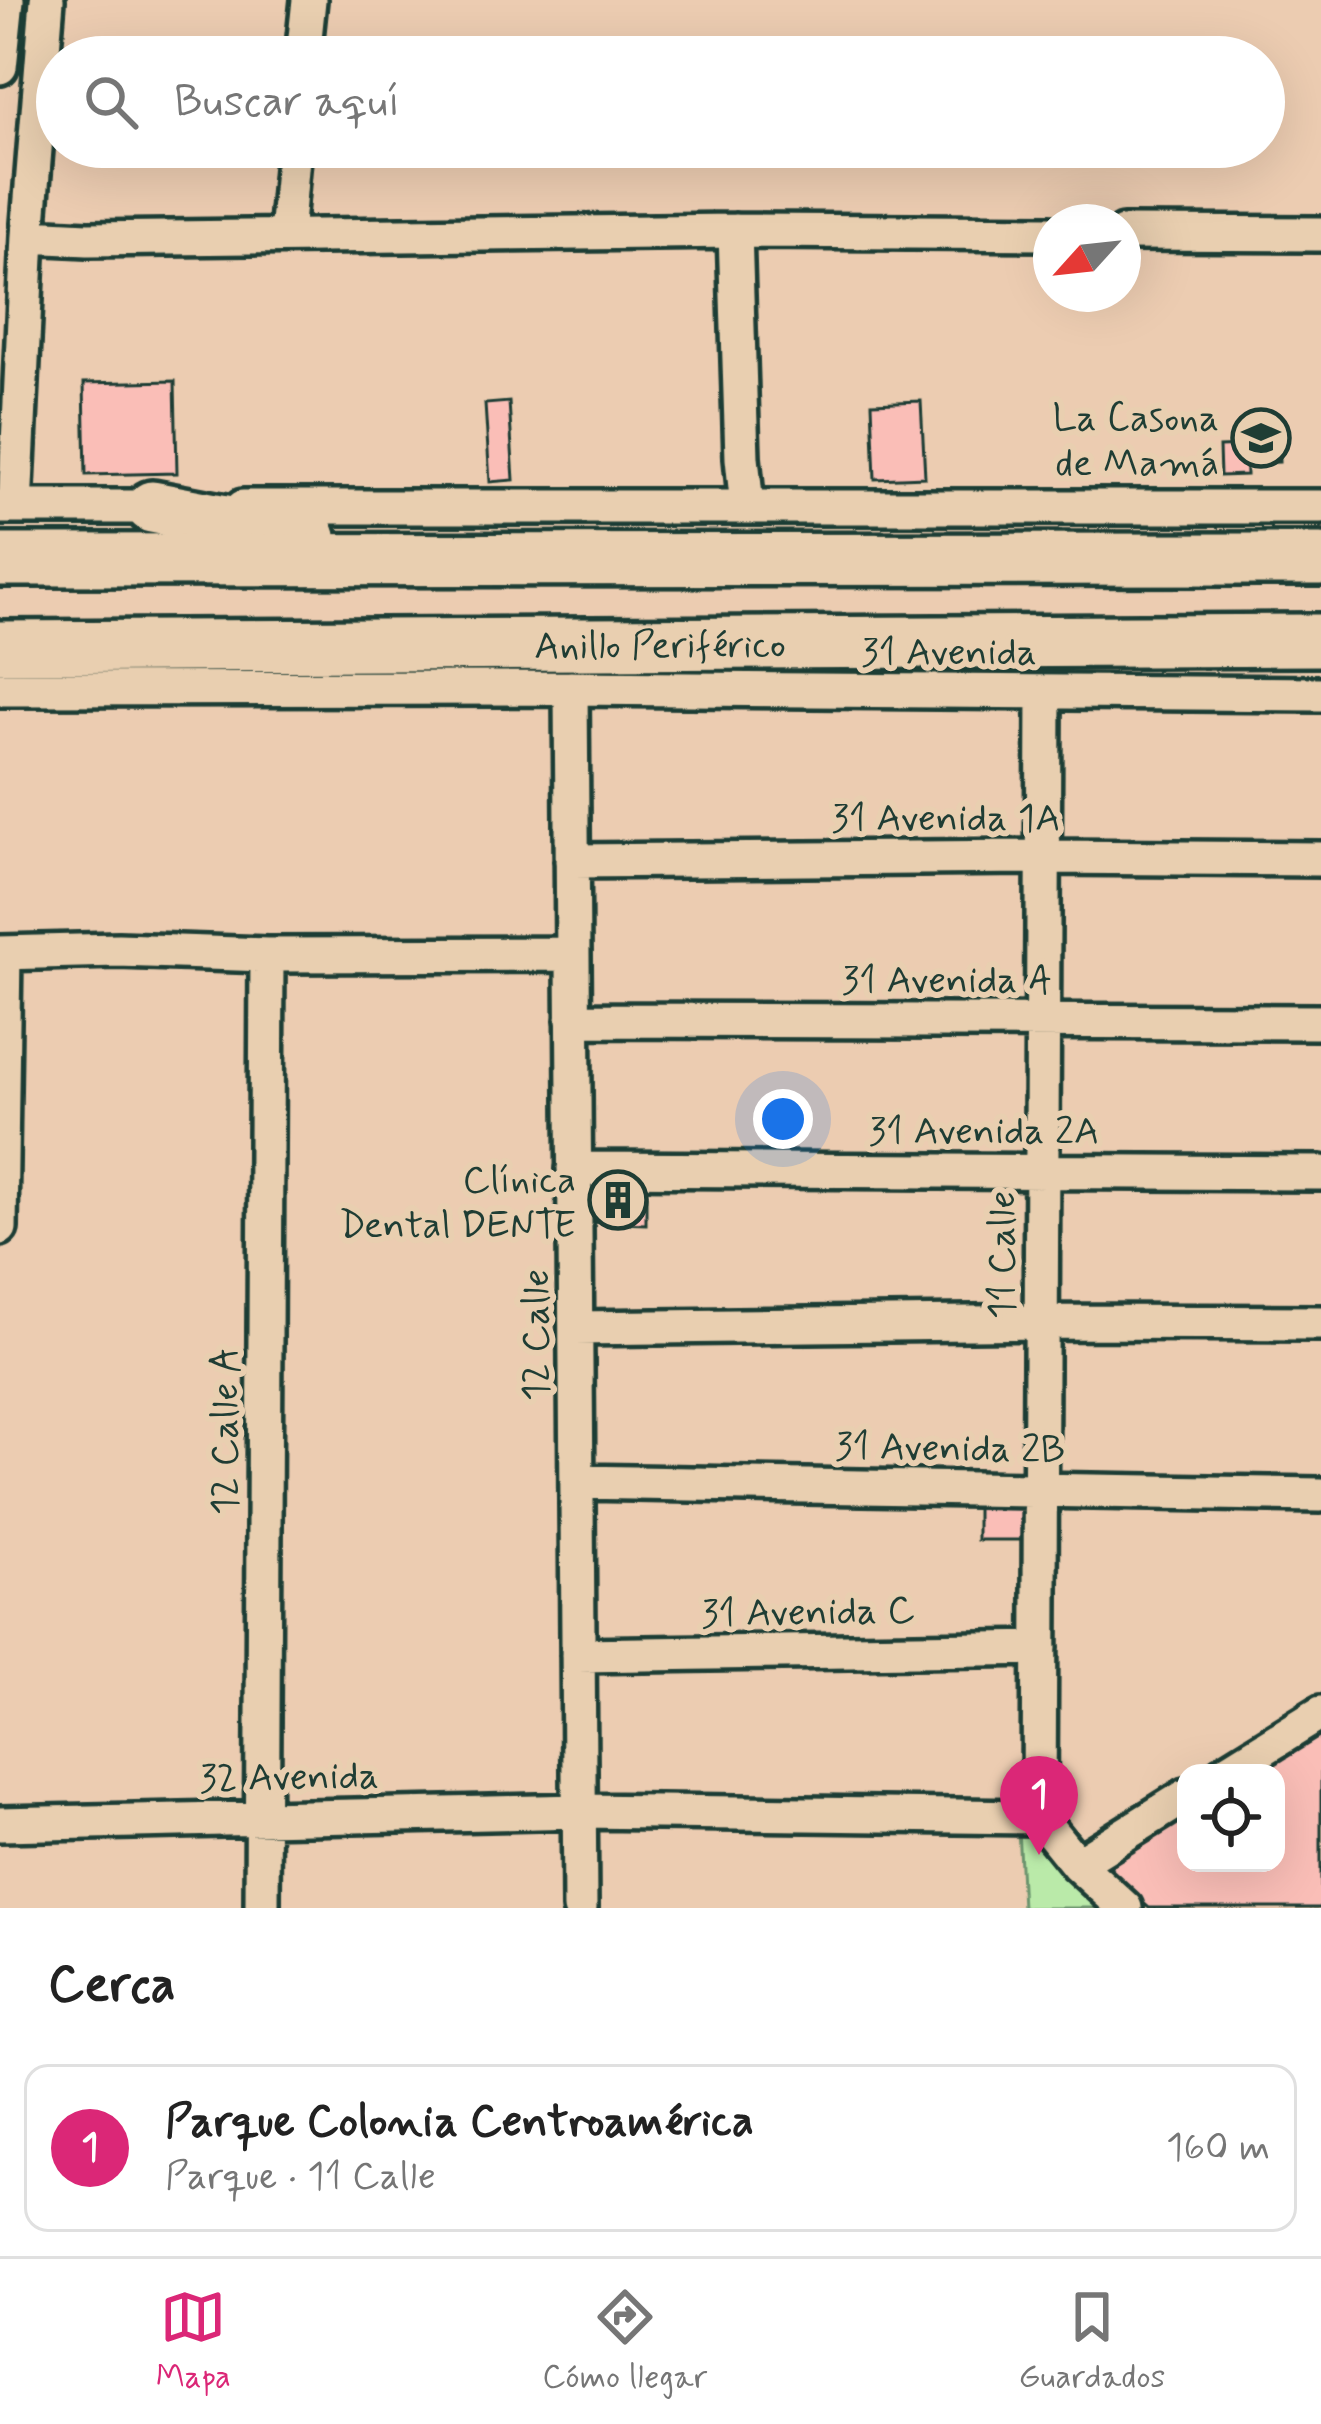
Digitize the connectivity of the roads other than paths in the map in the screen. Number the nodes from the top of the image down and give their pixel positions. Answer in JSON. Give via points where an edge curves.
{"nodes":[{"id":1,"x":46,"y":0,"type":"edge"},
{"id":2,"x":309,"y":0,"type":"edge"},
{"id":3,"x":43,"y":36,"type":"edge"},
{"id":4,"x":305,"y":36,"type":"edge"},
{"id":5,"x":36,"y":131,"type":"edge"},
{"id":6,"x":292,"y":168,"type":"edge"},
{"id":7,"x":735,"y":231,"type":"junction"},
{"id":8,"x":1033,"y":233,"type":"edge"},
{"id":9,"x":1141,"y":233,"type":"edge"},
{"id":10,"x":1321,"y":234,"type":"edge"},
{"id":11,"x":286,"y":235,"type":"junction"},
{"id":12,"x":28,"y":236,"type":"junction"},
{"id":13,"x":7,"y":507,"type":"edge"},
{"id":14,"x":152,"y":507,"type":"junction"},
{"id":15,"x":747,"y":507,"type":"junction"},
{"id":16,"x":1321,"y":507,"type":"edge"},
{"id":17,"x":0,"y":560,"type":"edge"},
{"id":18,"x":435,"y":560,"type":"junction"},
{"id":19,"x":1321,"y":560,"type":"edge"},
{"id":20,"x":1321,"y":640,"type":"edge"},
{"id":21,"x":0,"y":647,"type":"edge"},
{"id":22,"x":571,"y":688,"type":"junction"},
{"id":23,"x":0,"y":689,"type":"edge"},
{"id":24,"x":1044,"y":693,"type":"junction"},
{"id":25,"x":1321,"y":694,"type":"edge"},
{"id":26,"x":1043,"y":857,"type":"junction"},
{"id":27,"x":1321,"y":860,"type":"edge"},
{"id":28,"x":572,"y":861,"type":"junction"},
{"id":29,"x":2,"y":953,"type":"edge"},
{"id":30,"x":572,"y":954,"type":"junction"},
{"id":31,"x":267,"y":955,"type":"junction"},
{"id":32,"x":574,"y":1020,"type":"junction"},
{"id":33,"x":1043,"y":1020,"type":"junction"},
{"id":34,"x":1321,"y":1022,"type":"edge"},
{"id":35,"x":574,"y":1169,"type":"junction"},
{"id":36,"x":1042,"y":1172,"type":"junction"},
{"id":37,"x":1321,"y":1173,"type":"edge"},
{"id":38,"x":0,"y":1228,"type":"edge"},
{"id":39,"x":1041,"y":1322,"type":"junction"},
{"id":40,"x":1321,"y":1323,"type":"edge"},
{"id":41,"x":575,"y":1328,"type":"junction"},
{"id":42,"x":577,"y":1483,"type":"junction"},
{"id":43,"x":1040,"y":1490,"type":"junction"},
{"id":44,"x":1321,"y":1495,"type":"edge"},
{"id":45,"x":1040,"y":1648,"type":"junction"},
{"id":46,"x":578,"y":1655,"type":"junction"},
{"id":47,"x":1321,"y":1713,"type":"edge"},
{"id":48,"x":1238,"y":1764,"type":"edge"},
{"id":49,"x":1177,"y":1802,"type":"edge"},
{"id":50,"x":580,"y":1811,"type":"junction"},
{"id":51,"x":263,"y":1816,"type":"junction"},
{"id":52,"x":1039,"y":1817,"type":"junction"},
{"id":53,"x":0,"y":1824,"type":"edge"},
{"id":54,"x":1077,"y":1864,"type":"junction"},
{"id":55,"x":262,"y":1908,"type":"edge"},
{"id":56,"x":580,"y":1908,"type":"edge"},
{"id":57,"x":1125,"y":1908,"type":"edge"}],
"edges":[{"from":1,"to":3,"type":"street"},
{"from":2,"to":4,"type":"street"},
{"from":5,"to":12,"type":"street"},
{"from":6,"to":11,"type":"street"},
{"from":7,"to":8,"type":"street"},
{"from":7,"to":11,"type":"street"},
{"from":7,"to":15,"type":"street"},
{"from":9,"to":10,"type":"street"},
{"from":11,"to":12,"type":"street"},
{"from":12,"to":13,"type":"street"},
{"from":13,"to":14,"type":"street"},
{"from":14,"to":15,"type":"street"},
{"from":14,"to":18,"type":"highway"},
{"from":15,"to":16,"type":"street"},
{"from":17,"to":18,"type":"highway"},
{"from":18,"to":19,"type":"highway"},
{"from":20,"to":21,"type":"highway","name":"Anillo Periférico"},
{"from":22,"to":23,"type":"street","name":"31 Avenida"},
{"from":22,"to":24,"type":"street","name":"31 Avenida"},
{"from":22,"to":28,"type":"street","name":"12 Calle"},
{"from":24,"to":25,"type":"street","name":"31 Avenida"},
{"from":24,"to":26,"type":"street","name":"11 Calle"},
{"from":26,"to":27,"type":"street","name":"31 Avenida 1A"},
{"from":26,"to":28,"type":"street","name":"31 Avenida 1A"},
{"from":26,"to":33,"type":"street","name":"11 Calle"},
{"from":28,"to":30,"type":"street","name":"12 Calle"},
{"from":29,"to":31,"type":"street"},
{"from":29,"to":38,"type":"street"},
{"from":30,"to":31,"type":"street"},
{"from":30,"to":32,"type":"street","name":"12 Calle"},
{"from":31,"to":51,"type":"street","name":"12 Calle A"},
{"from":32,"to":33,"type":"street","name":"31 Avenida A"},
{"from":32,"to":35,"type":"street","name":"12 Calle"},
{"from":33,"to":34,"type":"street","name":"31 Avenida A"},
{"from":33,"to":36,"type":"street","name":"11 Calle"},
{"from":35,"to":36,"type":"street","name":"31 Avenida 2A"},
{"from":35,"to":41,"type":"street","name":"12 Calle"},
{"from":36,"to":37,"type":"street","name":"31 Avenida 2A"},
{"from":36,"to":39,"type":"street","name":"11 Calle"},
{"from":39,"to":40,"type":"street"},
{"from":39,"to":41,"type":"street"},
{"from":39,"to":43,"type":"street","name":"11 Calle"},
{"from":41,"to":42,"type":"street","name":"12 Calle"},
{"from":42,"to":43,"type":"street","name":"31 Avenida 2B"},
{"from":42,"to":46,"type":"street","name":"12 Calle"},
{"from":43,"to":44,"type":"street","name":"31 Avenida 2B"},
{"from":43,"to":45,"type":"street","name":"11 Calle"},
{"from":45,"to":46,"type":"street","name":"31 Avenida C"},
{"from":45,"to":52,"type":"street","name":"11 Calle"},
{"from":46,"to":50,"type":"street","name":"12 Calle"},
{"from":47,"to":48,"type":"street"},
{"from":49,"to":54,"type":"street"},
{"from":50,"to":51,"type":"street","name":"32 Avenida"},
{"from":50,"to":52,"type":"street","name":"32 Avenida"},
{"from":50,"to":56,"type":"street","name":"12 Calle"},
{"from":51,"to":53,"type":"street","name":"32 Avenida"},
{"from":51,"to":55,"type":"street","name":"12 Calle A"},
{"from":52,"to":54,"type":"street"},
{"from":54,"to":57,"type":"street"}]}
